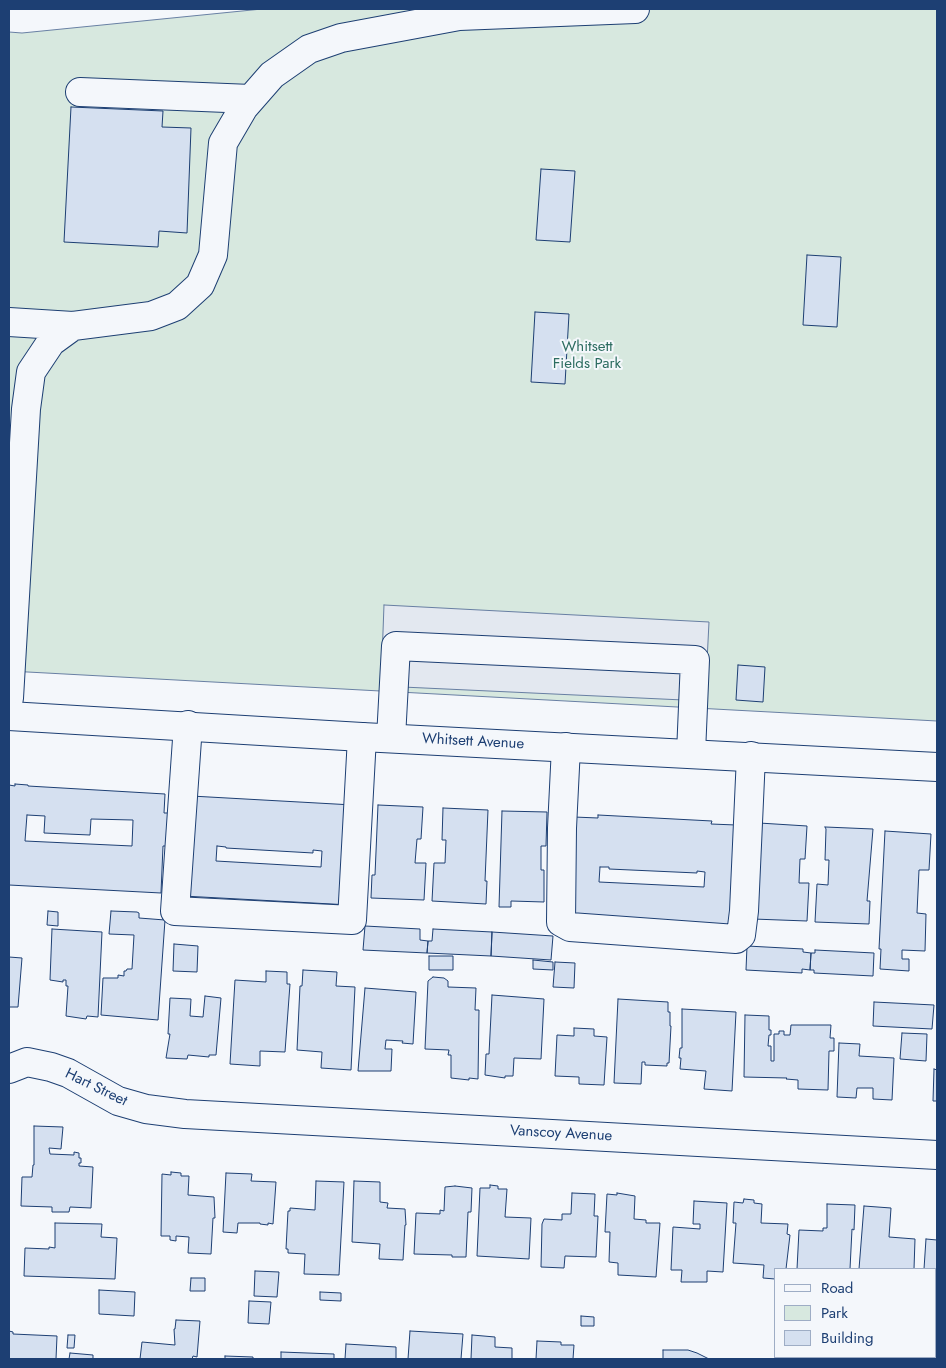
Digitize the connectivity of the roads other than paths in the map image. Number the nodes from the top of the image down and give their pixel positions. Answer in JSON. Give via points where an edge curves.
{"nodes":[{"id":1,"x":635,"y":9,"type":"edge"},
{"id":2,"x":80,"y":92,"type":"dead end"},
{"id":3,"x":251,"y":99,"type":"junction"},
{"id":4,"x":9,"y":322,"type":"edge"},
{"id":5,"x":73,"y":326,"type":"junction"},
{"id":6,"x":10,"y":640,"type":"edge"},
{"id":7,"x":9,"y":698,"type":"edge"},
{"id":8,"x":9,"y":716,"type":"edge"},
{"id":9,"x":188,"y":726,"type":"junction"},
{"id":10,"x":362,"y":737,"type":"junction"},
{"id":11,"x":391,"y":738,"type":"junction"},
{"id":12,"x":566,"y":747,"type":"junction"},
{"id":13,"x":691,"y":753,"type":"junction"},
{"id":14,"x":751,"y":756,"type":"junction"},
{"id":15,"x":937,"y":767,"type":"edge"},
{"id":16,"x":9,"y":1069,"type":"edge"},
{"id":17,"x":185,"y":1114,"type":"joint"},
{"id":18,"x":937,"y":1154,"type":"edge"}],
"edges":[{"from":1,"to":3,"type":"main road","via":[[459,16],[341,38],[310,49],[272,75]]},
{"from":2,"to":3,"type":"main road"},
{"from":3,"to":5,"type":"main road","via":[[223,143],[213,255],[200,285],[177,306],[151,316]]},
{"from":4,"to":5,"type":"main road"},
{"from":5,"to":6,"type":"main road","via":[[51,342],[31,372]]},
{"from":6,"to":7,"type":"main road"},
{"from":8,"to":9,"type":"main road","name":"Whitsett Avenue"},
{"from":9,"to":10,"type":"main road","name":"Whitsett Avenue"},
{"from":9,"to":10,"type":"main road","via":[[175,911],[352,920]]},
{"from":10,"to":11,"type":"main road","name":"Whitsett Avenue"},
{"from":11,"to":12,"type":"main road","name":"Whitsett Avenue"},
{"from":11,"to":13,"type":"main road","via":[[396,646],[675,659],[695,660]]},
{"from":12,"to":13,"type":"main road","name":"Whitsett Avenue"},
{"from":12,"to":14,"type":"main road","via":[[561,922],[570,927],[736,939],[741,935],[744,911]]},
{"from":13,"to":14,"type":"main road","name":"Whitsett Avenue"},
{"from":14,"to":15,"type":"main road","name":"Whitsett Avenue"},
{"from":16,"to":17,"type":"main road","name":"Hart Street","via":[[27,1062],[51,1067],[118,1101],[146,1109]]},
{"from":17,"to":18,"type":"main road","name":"Vanscoy Avenue"}]}
